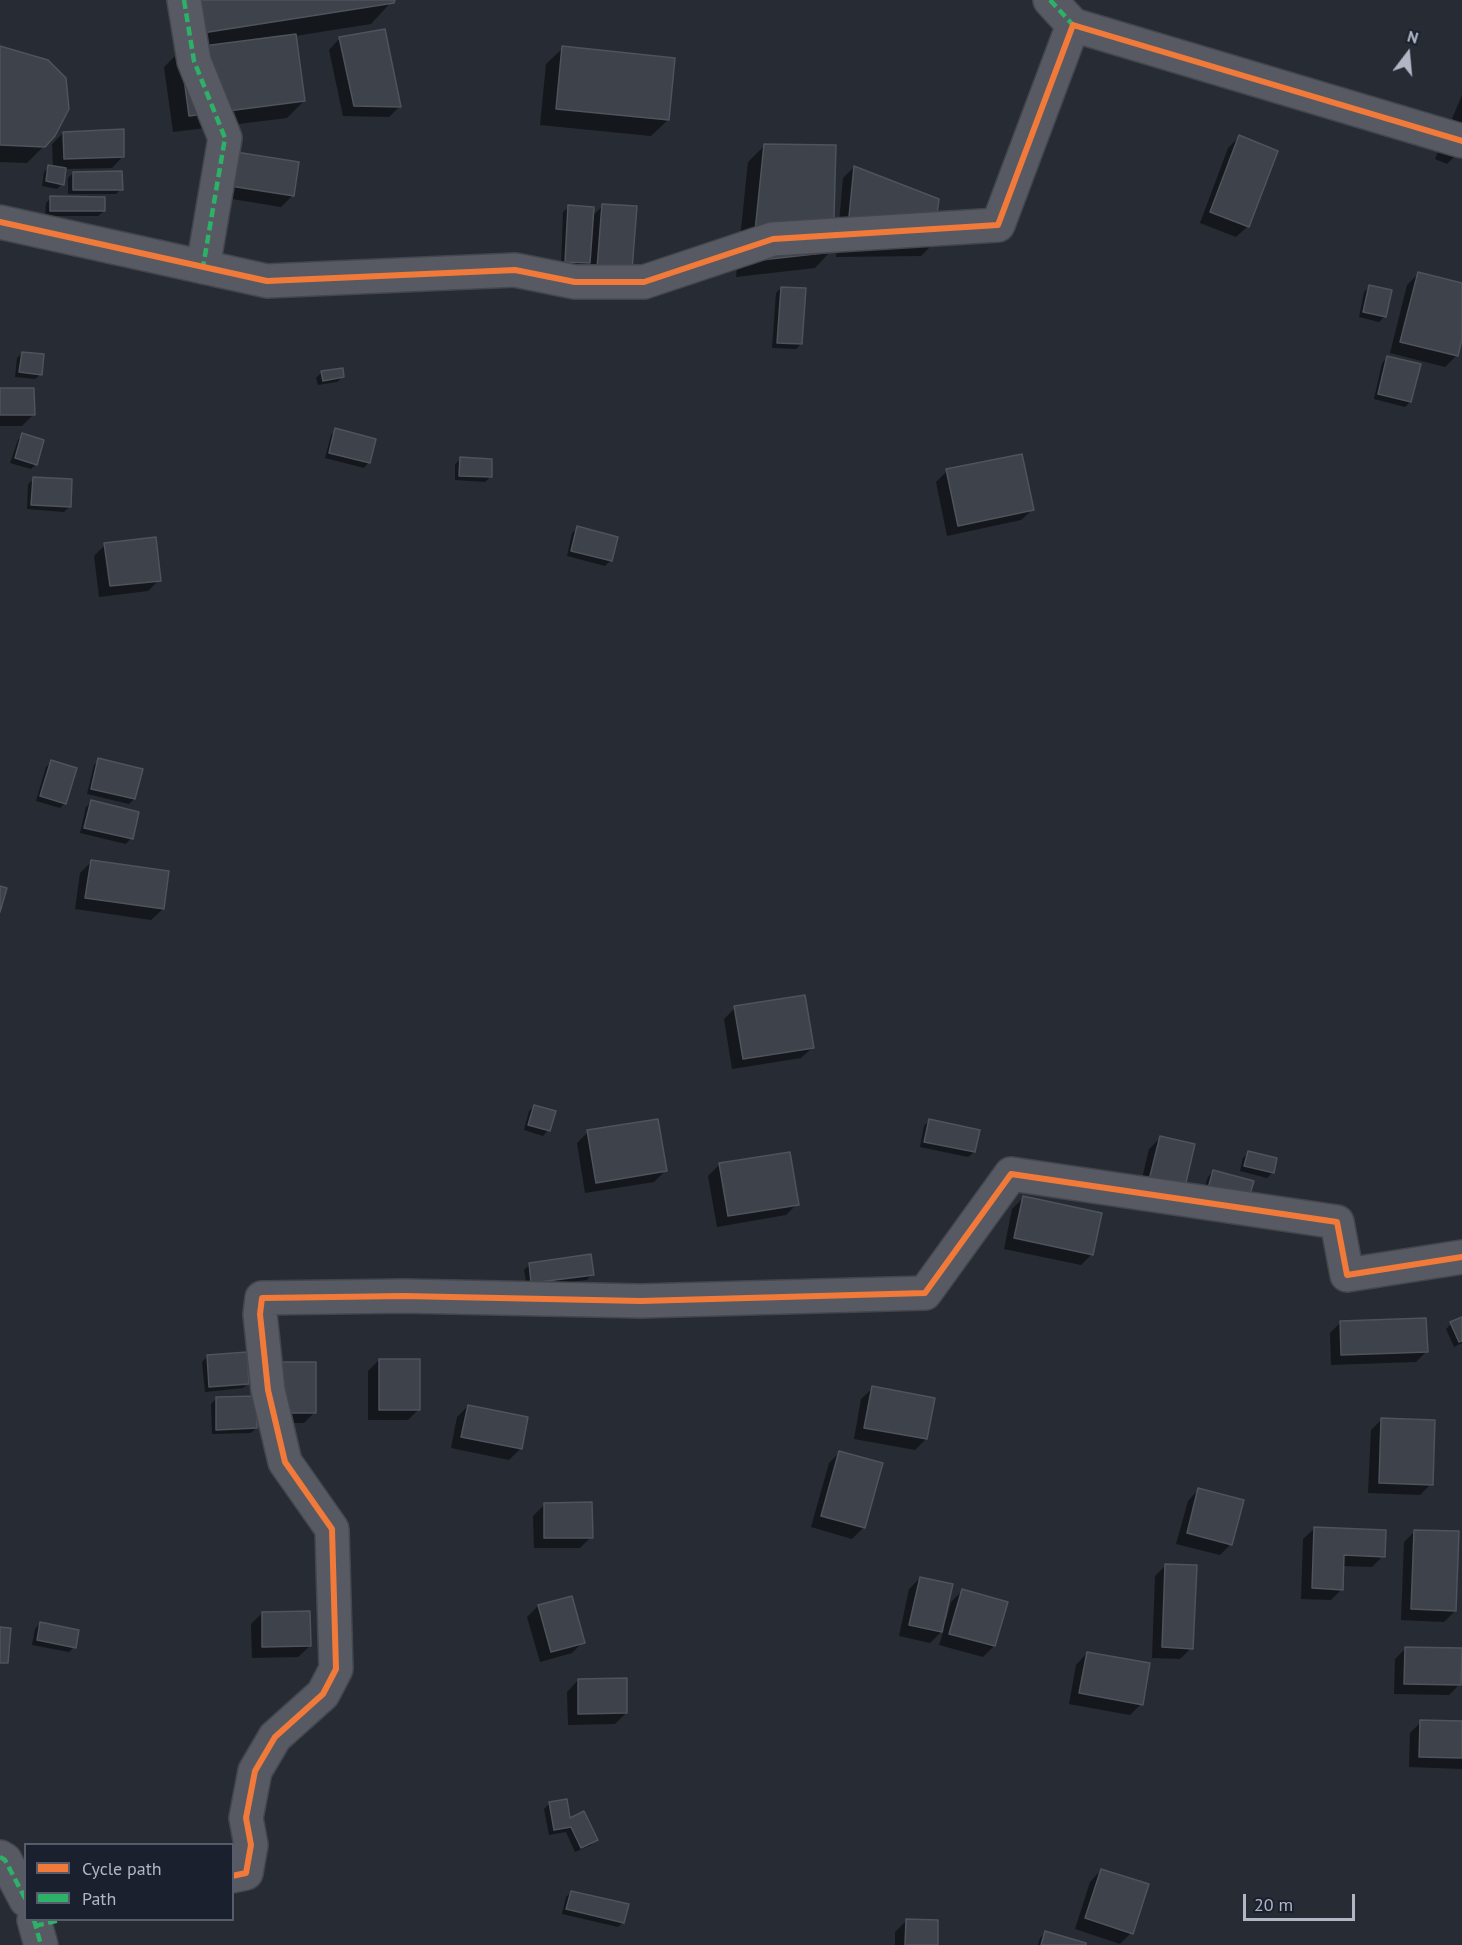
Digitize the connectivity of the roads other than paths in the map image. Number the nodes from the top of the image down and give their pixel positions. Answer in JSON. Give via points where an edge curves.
{"nodes":[{"id":1,"x":184,"y":0,"type":"edge"},
{"id":2,"x":1050,"y":0,"type":"edge"},
{"id":3,"x":1073,"y":25,"type":"junction"},
{"id":4,"x":1462,"y":141,"type":"edge"},
{"id":5,"x":0,"y":222,"type":"edge"},
{"id":6,"x":203,"y":267,"type":"junction"},
{"id":7,"x":1462,"y":1257,"type":"edge"},
{"id":8,"x":0,"y":1857,"type":"edge"},
{"id":9,"x":234,"y":1876,"type":"edge"},
{"id":10,"x":24,"y":1895,"type":"edge"}],
"edges":[{"from":1,"to":6,"type":"street","via":[[194,61],[225,138]]},
{"from":2,"to":3,"type":"street"},
{"from":3,"to":4,"type":"street"},
{"from":3,"to":6,"type":"street","via":[[998,225],[773,239],[644,282],[576,282],[516,270],[267,281]]},
{"from":5,"to":6,"type":"street"},
{"from":7,"to":9,"type":"street","via":[[1347,1275],[1337,1222],[1011,1174],[925,1293],[640,1300],[262,1298],[260,1314],[268,1390],[285,1462],[332,1529],[336,1670],[323,1694],[275,1737],[255,1772],[246,1818],[251,1845],[246,1873]]},
{"from":8,"to":10,"type":"street"}]}
